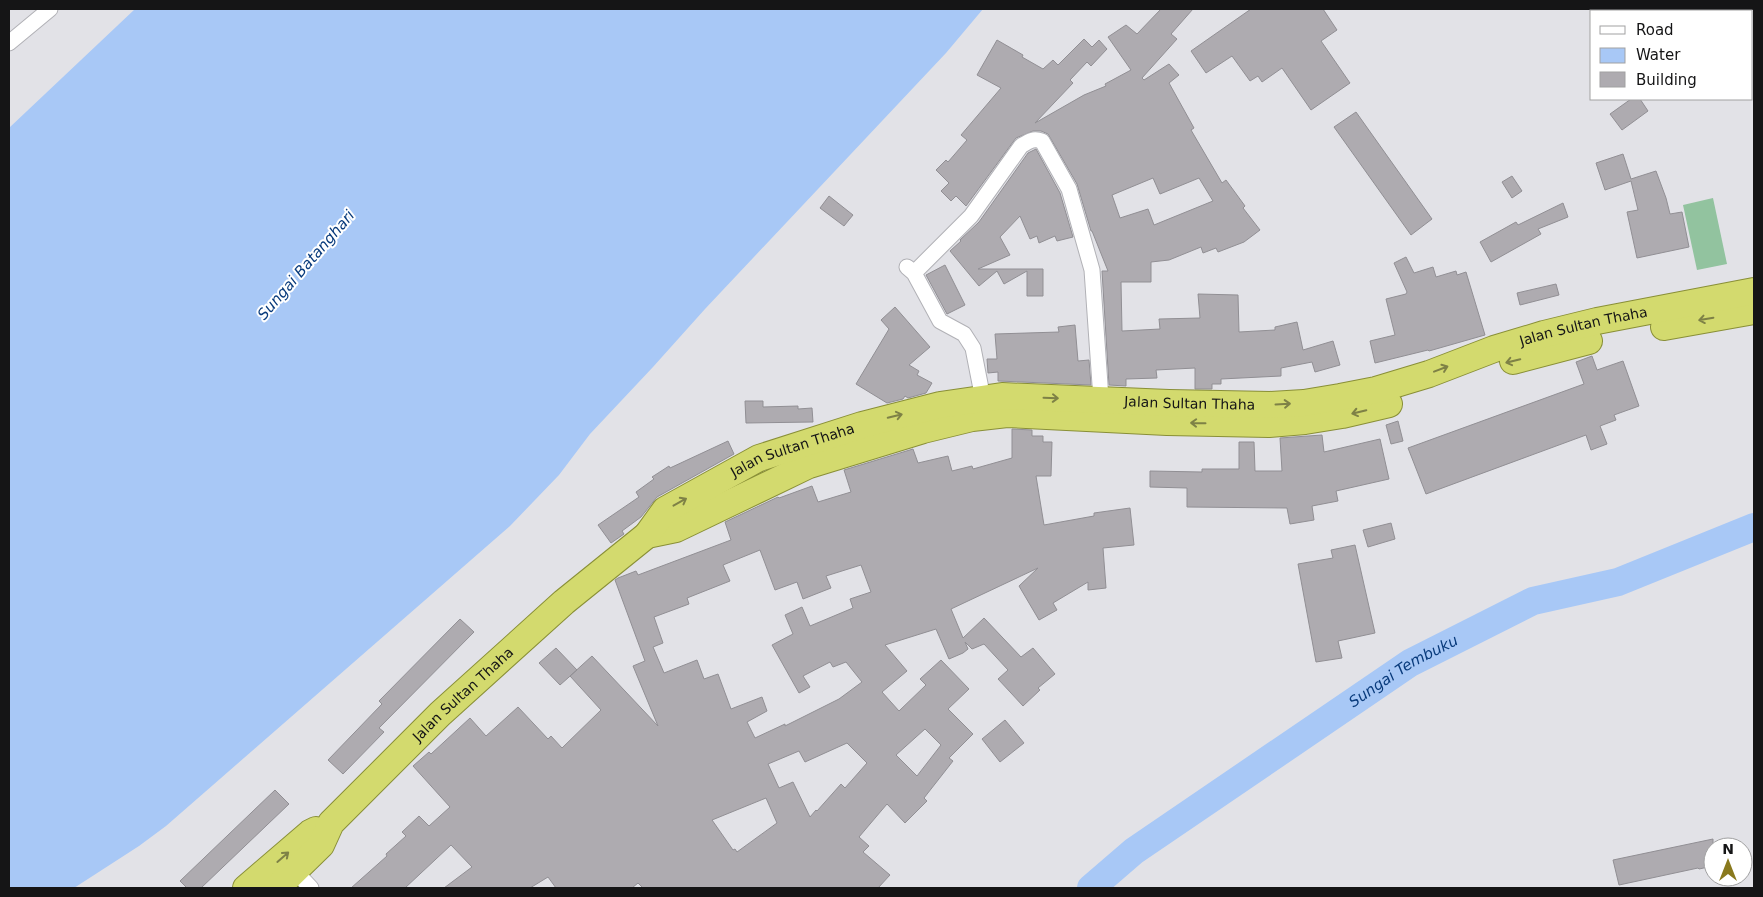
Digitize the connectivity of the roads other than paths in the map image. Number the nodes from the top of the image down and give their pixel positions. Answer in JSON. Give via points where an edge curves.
{"nodes":[{"id":1,"x":50,"y":9,"type":"edge"},
{"id":2,"x":9,"y":43,"type":"edge"},
{"id":3,"x":1754,"y":292,"type":"edge"},
{"id":4,"x":1754,"y":310,"type":"edge"},
{"id":5,"x":1547,"y":343,"type":"junction"},
{"id":6,"x":983,"y":399,"type":"junction"},
{"id":7,"x":1101,"y":399,"type":"junction"},
{"id":8,"x":1168,"y":413,"type":"junction"},
{"id":9,"x":866,"y":436,"type":"junction"},
{"id":10,"x":332,"y":823,"type":"junction"},
{"id":11,"x":295,"y":883,"type":"edge"},
{"id":12,"x":246,"y":888,"type":"edge"}],
"edges":[{"from":1,"to":2,"type":"street"},
{"from":3,"to":5,"type":"highway","name":"Jalan Sultan Thaha","via":[[1598,321]]},
{"from":4,"to":5,"type":"highway","name":"Jalan Sultan Thaha","one_way":true,"via":[[1618,335]]},
{"from":5,"to":8,"type":"highway","name":"Jalan Sultan Thaha","via":[[1434,391],[1342,416],[1269,424]]},
{"from":6,"to":7,"type":"highway","name":"Jalan Sultan Thaha","one_way":true,"via":[[1002,396]]},
{"from":6,"to":7,"type":"street","via":[[973,348],[964,334],[940,321],[911,270],[971,216],[1021,146],[1035,139],[1042,141],[1069,189],[1092,270]]},
{"from":9,"to":6,"type":"highway","name":"Jalan Sultan Thaha","one_way":true,"via":[[940,405]]},
{"from":7,"to":8,"type":"highway","name":"Jalan Sultan Thaha"},
{"from":8,"to":9,"type":"highway","name":"Jalan Sultan Thaha","via":[[1007,414]]},
{"from":9,"to":10,"type":"highway","name":"Jalan Sultan Thaha","via":[[676,529],[647,535],[564,602],[440,714]]},
{"from":10,"to":11,"type":"highway"},
{"from":12,"to":10,"type":"highway","one_way":true,"via":[[310,833]]}]}
